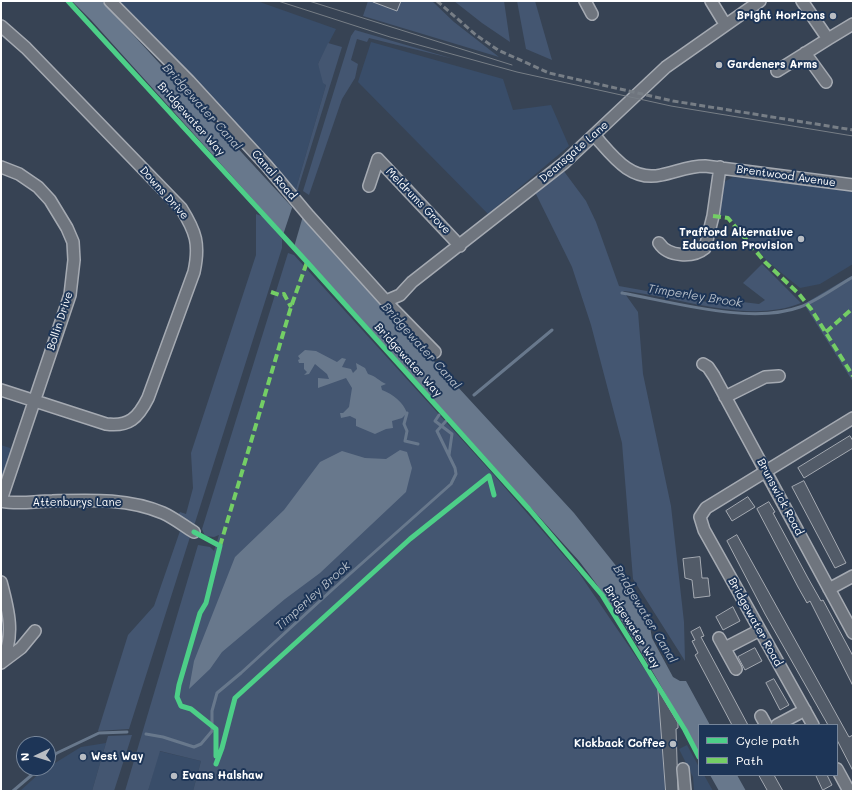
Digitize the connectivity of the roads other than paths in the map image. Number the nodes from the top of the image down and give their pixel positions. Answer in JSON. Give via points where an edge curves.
{"nodes":[{"id":1,"x":110,"y":1,"type":"edge"},
{"id":2,"x":585,"y":1,"type":"edge"},
{"id":3,"x":711,"y":1,"type":"edge"},
{"id":4,"x":760,"y":1,"type":"edge"},
{"id":5,"x":802,"y":1,"type":"edge"},
{"id":6,"x":592,"y":14,"type":"dead end"},
{"id":7,"x":726,"y":24,"type":"junction"},
{"id":8,"x":853,"y":24,"type":"edge"},
{"id":9,"x":1,"y":26,"type":"edge"},
{"id":10,"x":828,"y":39,"type":"junction"},
{"id":11,"x":805,"y":53,"type":"junction"},
{"id":12,"x":777,"y":71,"type":"dead end"},
{"id":13,"x":826,"y":82,"type":"dead end"},
{"id":14,"x":594,"y":135,"type":"junction"},
{"id":15,"x":720,"y":167,"type":"junction"},
{"id":16,"x":1,"y":168,"type":"edge"},
{"id":17,"x":853,"y":185,"type":"edge"},
{"id":18,"x":368,"y":186,"type":"dead end"},
{"id":19,"x":659,"y":243,"type":"dead end"},
{"id":20,"x":460,"y":246,"type":"junction"},
{"id":21,"x":386,"y":300,"type":"junction"},
{"id":22,"x":434,"y":352,"type":"dead end"},
{"id":23,"x":703,"y":364,"type":"dead end"},
{"id":24,"x":779,"y":376,"type":"dead end"},
{"id":25,"x":1,"y":390,"type":"edge"},
{"id":26,"x":725,"y":397,"type":"junction"},
{"id":27,"x":34,"y":401,"type":"junction"},
{"id":28,"x":853,"y":418,"type":"edge"},
{"id":29,"x":766,"y":471,"type":"junction"},
{"id":30,"x":1,"y":500,"type":"edge"},
{"id":31,"x":194,"y":532,"type":"dead end"},
{"id":32,"x":853,"y":576,"type":"edge"},
{"id":33,"x":1,"y":582,"type":"edge"},
{"id":34,"x":829,"y":589,"type":"junction"},
{"id":35,"x":760,"y":630,"type":"junction"},
{"id":36,"x":34,"y":631,"type":"dead end"},
{"id":37,"x":853,"y":633,"type":"edge"},
{"id":38,"x":719,"y":638,"type":"dead end"},
{"id":39,"x":725,"y":648,"type":"junction"},
{"id":40,"x":1,"y":663,"type":"edge"},
{"id":41,"x":736,"y":669,"type":"dead end"},
{"id":42,"x":805,"y":710,"type":"junction"},
{"id":43,"x":779,"y":724,"type":"edge"},
{"id":44,"x":812,"y":724,"type":"edge"},
{"id":45,"x":683,"y":769,"type":"dead end"},
{"id":46,"x":838,"y":771,"type":"edge"},
{"id":47,"x":847,"y":790,"type":"edge"},
{"id":48,"x":685,"y":791,"type":"edge"}],
"edges":[{"from":1,"to":21,"type":"street","name":"Canal Road","via":[[262,160]]},
{"from":2,"to":6,"type":"street"},
{"from":3,"to":7,"type":"street"},
{"from":4,"to":7,"type":"street","name":"Deansgate Lane"},
{"from":5,"to":10,"type":"street"},
{"from":7,"to":14,"type":"street","name":"Deansgate Lane","via":[[662,71]]},
{"from":8,"to":10,"type":"street"},
{"from":9,"to":27,"type":"street","name":"Downs Drive","via":[[26,48],[181,208],[192,224],[197,241],[194,272],[148,398],[132,420],[114,425]]},
{"from":10,"to":11,"type":"street"},
{"from":11,"to":12,"type":"street"},
{"from":11,"to":13,"type":"street"},
{"from":14,"to":15,"type":"street","name":"Brentwood Avenue","via":[[622,166],[639,174],[656,176],[688,167]]},
{"from":14,"to":20,"type":"street","name":"Deansgate Lane","via":[[564,163]]},
{"from":15,"to":17,"type":"street","name":"Brentwood Avenue"},
{"from":15,"to":19,"type":"street","via":[[709,238],[705,248],[688,255],[667,251]]},
{"from":16,"to":27,"type":"street","name":"Bollin Drive","via":[[19,174],[38,187],[50,200],[73,242],[74,260],[70,295]]},
{"from":18,"to":20,"type":"street","name":"Meldrums Grove","via":[[378,159]]},
{"from":20,"to":21,"type":"street","name":"Deansgate Lane","via":[[412,282],[400,295]]},
{"from":21,"to":22,"type":"street","name":"Canal Road"},
{"from":23,"to":26,"type":"street","name":"Brunswick Road","via":[[710,370]]},
{"from":24,"to":26,"type":"street","via":[[765,377]]},
{"from":25,"to":27,"type":"street","name":"Downs Drive"},
{"from":26,"to":29,"type":"street","name":"Brunswick Road"},
{"from":27,"to":30,"type":"street","name":"Bollin Drive"},
{"from":28,"to":29,"type":"street"},
{"from":29,"to":34,"type":"street","name":"Brunswick Road"},
{"from":29,"to":35,"type":"street","name":"Bridgewater Road","via":[[706,508],[700,517],[704,530]]},
{"from":30,"to":31,"type":"street","name":"Attenburys Lane","via":[[15,504],[120,501],[152,508]]},
{"from":32,"to":34,"type":"street"},
{"from":33,"to":40,"type":"street","via":[[10,621],[7,647]]},
{"from":34,"to":37,"type":"street","name":"Brunswick Road"},
{"from":35,"to":39,"type":"street"},
{"from":35,"to":42,"type":"street","name":"Bridgewater Road"},
{"from":36,"to":40,"type":"street","via":[[21,648]]},
{"from":38,"to":39,"type":"street"},
{"from":39,"to":41,"type":"street"},
{"from":42,"to":43,"type":"street"},
{"from":42,"to":44,"type":"street","name":"Bridgewater Road"},
{"from":45,"to":48,"type":"street"},
{"from":46,"to":47,"type":"street"}]}
